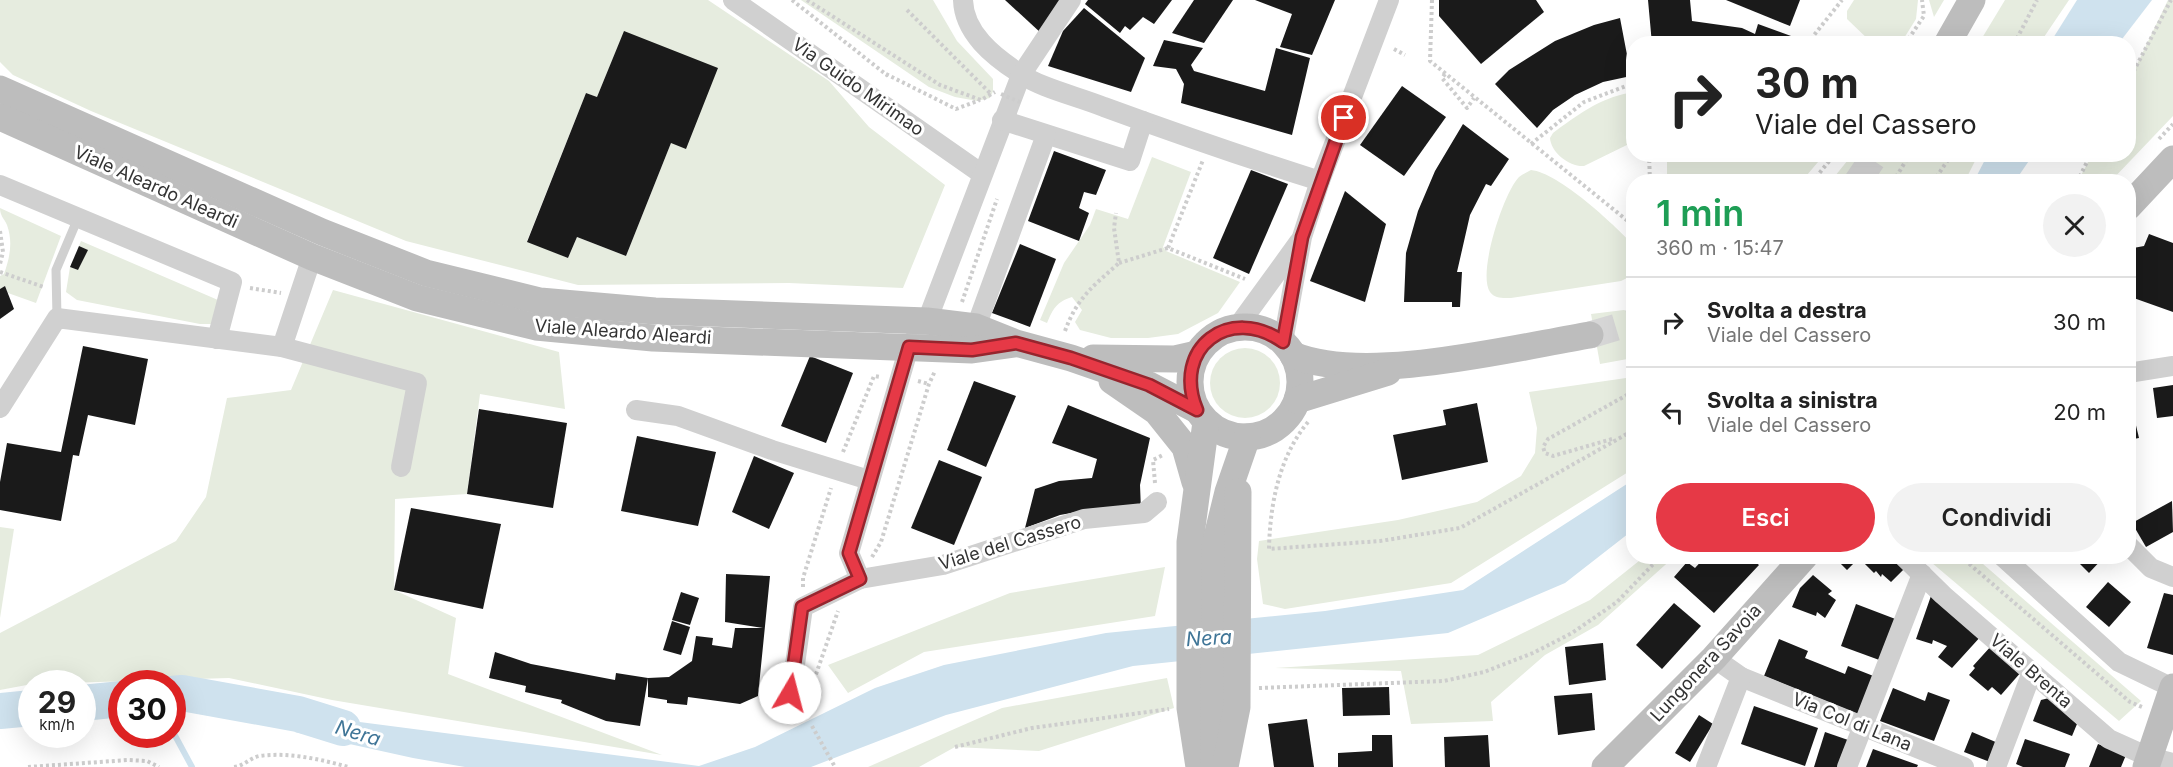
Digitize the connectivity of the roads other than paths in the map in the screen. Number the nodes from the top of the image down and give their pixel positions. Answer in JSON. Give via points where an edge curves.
{"nodes":[{"id":1,"x":733,"y":0,"type":"edge"},
{"id":2,"x":1071,"y":0,"type":"edge"},
{"id":3,"x":1972,"y":0,"type":"edge"},
{"id":4,"x":963,"y":2,"type":"edge"},
{"id":5,"x":1382,"y":3,"type":"edge"},
{"id":6,"x":1952,"y":36,"type":"edge"},
{"id":7,"x":1021,"y":75,"type":"junction"},
{"id":8,"x":0,"y":90,"type":"edge"},
{"id":9,"x":1008,"y":107,"type":"junction"},
{"id":10,"x":0,"y":117,"type":"edge"},
{"id":11,"x":1143,"y":121,"type":"junction"},
{"id":12,"x":1046,"y":135,"type":"junction"},
{"id":13,"x":2172,"y":163,"type":"edge"},
{"id":14,"x":982,"y":174,"type":"junction"},
{"id":15,"x":1320,"y":181,"type":"junction"},
{"id":16,"x":0,"y":184,"type":"edge"},
{"id":17,"x":2136,"y":199,"type":"edge"},
{"id":18,"x":258,"y":204,"type":"junction"},
{"id":19,"x":78,"y":218,"type":"junction"},
{"id":20,"x":1302,"y":237,"type":"junction"},
{"id":21,"x":312,"y":257,"type":"junction"},
{"id":22,"x":388,"y":258,"type":"junction"},
{"id":23,"x":57,"y":318,"type":"junction"},
{"id":24,"x":927,"y":321,"type":"junction"},
{"id":25,"x":1238,"y":326,"type":"junction"},
{"id":26,"x":1590,"y":335,"type":"tunnel mouth"},
{"id":27,"x":217,"y":339,"type":"junction"},
{"id":28,"x":974,"y":339,"type":"junction"},
{"id":29,"x":282,"y":347,"type":"junction"},
{"id":30,"x":909,"y":347,"type":"junction"},
{"id":31,"x":1288,"y":348,"type":"junction"},
{"id":32,"x":1197,"y":354,"type":"junction"},
{"id":33,"x":1083,"y":363,"type":"junction"},
{"id":34,"x":1412,"y":364,"type":"junction"},
{"id":35,"x":2173,"y":366,"type":"edge"},
{"id":36,"x":2136,"y":372,"type":"edge"},
{"id":37,"x":0,"y":408,"type":"edge"},
{"id":38,"x":1305,"y":408,"type":"junction"},
{"id":39,"x":636,"y":410,"type":"dead end"},
{"id":40,"x":1202,"y":416,"type":"junction"},
{"id":41,"x":1246,"y":437,"type":"junction"},
{"id":42,"x":1202,"y":458,"type":"junction"},
{"id":43,"x":401,"y":467,"type":"dead end"},
{"id":44,"x":869,"y":480,"type":"junction"},
{"id":45,"x":1197,"y":489,"type":"junction"},
{"id":46,"x":1157,"y":502,"type":"road end"},
{"id":47,"x":1215,"y":544,"type":"junction"},
{"id":48,"x":2136,"y":553,"type":"edge"},
{"id":49,"x":1798,"y":564,"type":"edge"},
{"id":50,"x":1911,"y":564,"type":"edge"},
{"id":51,"x":2011,"y":564,"type":"edge"},
{"id":52,"x":1922,"y":574,"type":"junction"},
{"id":53,"x":2173,"y":578,"type":"edge"},
{"id":54,"x":860,"y":579,"type":"junction"},
{"id":55,"x":1714,"y":658,"type":"junction"},
{"id":56,"x":2031,"y":672,"type":"junction"},
{"id":57,"x":1741,"y":677,"type":"junction"},
{"id":58,"x":2173,"y":688,"type":"edge"},
{"id":59,"x":1212,"y":704,"type":"junction"},
{"id":60,"x":803,"y":710,"type":"road end"},
{"id":61,"x":1862,"y":726,"type":"junction"},
{"id":62,"x":2156,"y":762,"type":"edge"},
{"id":63,"x":1199,"y":767,"type":"edge"},
{"id":64,"x":1214,"y":767,"type":"edge"},
{"id":65,"x":1225,"y":767,"type":"edge"},
{"id":66,"x":1605,"y":767,"type":"edge"},
{"id":67,"x":1706,"y":767,"type":"edge"},
{"id":68,"x":1847,"y":767,"type":"edge"},
{"id":69,"x":1964,"y":767,"type":"edge"},
{"id":70,"x":1996,"y":767,"type":"edge"}],
"edges":[{"from":1,"to":14,"type":"street","name":"Via Guido Mirimao"},
{"from":2,"to":7,"type":"street","via":[[1032,48]]},
{"from":3,"to":6,"type":"street"},
{"from":4,"to":7,"type":"street","via":[[967,22],[978,38]]},
{"from":5,"to":15,"type":"street"},
{"from":7,"to":9,"type":"street"},
{"from":7,"to":11,"type":"street"},
{"from":8,"to":18,"type":"street","name":"Viale Aleardo Aleardi"},
{"from":9,"to":12,"type":"street"},
{"from":9,"to":14,"type":"street"},
{"from":10,"to":21,"type":"street","name":"Viale Aleardo Aleardi"},
{"from":11,"to":12,"type":"street","via":[[1130,161]]},
{"from":11,"to":15,"type":"street"},
{"from":12,"to":28,"type":"street"},
{"from":13,"to":17,"type":"street"},
{"from":14,"to":24,"type":"street"},
{"from":15,"to":20,"type":"street"},
{"from":16,"to":19,"type":"street"},
{"from":18,"to":21,"type":"street","name":"Viale Aleardo Aleardi"},
{"from":18,"to":22,"type":"street","name":"Viale Aleardo Aleardi"},
{"from":19,"to":23,"type":"lane","via":[[56,270]]},
{"from":19,"to":27,"type":"street","via":[[232,282]]},
{"from":20,"to":25,"type":"street"},
{"from":20,"to":31,"type":"street"},
{"from":21,"to":22,"type":"street","name":"Viale Aleardo Aleardi","via":[[351,253]]},
{"from":21,"to":29,"type":"street"},
{"from":21,"to":30,"type":"street","name":"Viale Aleardo Aleardi","via":[[417,298],[536,327],[653,338]]},
{"from":22,"to":24,"type":"street","name":"Viale Aleardo Aleardi","via":[[426,273],[540,301],[655,311]]},
{"from":23,"to":27,"type":"street"},
{"from":23,"to":37,"type":"street"},
{"from":24,"to":28,"type":"street"},
{"from":24,"to":30,"type":"street"},
{"from":25,"to":31,"type":"street","via":[[1270,332]]},
{"from":25,"to":32,"type":"street","via":[[1207,341]]},
{"from":26,"to":34,"type":"street"},
{"from":27,"to":29,"type":"street"},
{"from":28,"to":30,"type":"street"},
{"from":28,"to":33,"type":"street","via":[[1016,343]]},
{"from":29,"to":43,"type":"street","via":[[417,383]]},
{"from":30,"to":44,"type":"street"},
{"from":31,"to":34,"type":"street","via":[[1335,364]]},
{"from":31,"to":38,"type":"street"},
{"from":32,"to":33,"type":"street","via":[[1175,359]]},
{"from":32,"to":40,"type":"street","via":[[1189,382]]},
{"from":33,"to":40,"type":"street","via":[[1149,385]]},
{"from":33,"to":45,"type":"street","via":[[1157,412],[1185,447]]},
{"from":34,"to":38,"type":"street"},
{"from":35,"to":36,"type":"street"},
{"from":38,"to":41,"type":"street","via":[[1268,432]]},
{"from":39,"to":44,"type":"street","via":[[678,416]]},
{"from":40,"to":41,"type":"street","via":[[1218,430]]},
{"from":40,"to":42,"type":"street"},
{"from":41,"to":47,"type":"street"},
{"from":42,"to":45,"type":"street"},
{"from":42,"to":47,"type":"street"},
{"from":44,"to":54,"type":"street","via":[[849,553]]},
{"from":45,"to":47,"type":"street"},
{"from":46,"to":54,"type":"street","name":"Viale del Cassero","via":[[1144,513],[1084,519],[943,565]]},
{"from":47,"to":59,"type":"street"},
{"from":47,"to":59,"type":"street"},
{"from":48,"to":53,"type":"street","via":[[2151,568]]},
{"from":49,"to":55,"type":"street","name":"Lungonera Savoia"},
{"from":50,"to":52,"type":"street","name":"Viale Brenta"},
{"from":51,"to":58,"type":"street","via":[[2119,662]]},
{"from":52,"to":56,"type":"street","name":"Viale Brenta"},
{"from":52,"to":61,"type":"street"},
{"from":54,"to":60,"type":"street","name":"Viale del Cassero","via":[[802,607],[790,693]]},
{"from":55,"to":57,"type":"street","name":"Via Col di Lana"},
{"from":55,"to":66,"type":"street","name":"Lungonera Savoia"},
{"from":56,"to":62,"type":"street","name":"Viale Brenta","via":[[2109,739]]},
{"from":56,"to":70,"type":"street"},
{"from":57,"to":61,"type":"street","name":"Via Col di Lana"},
{"from":57,"to":67,"type":"street"},
{"from":58,"to":62,"type":"street","via":[[2162,717]]},
{"from":59,"to":63,"type":"street"},
{"from":59,"to":64,"type":"street"},
{"from":59,"to":65,"type":"street"},
{"from":61,"to":68,"type":"street"},
{"from":61,"to":69,"type":"street","name":"Via Col di Lana"}]}
